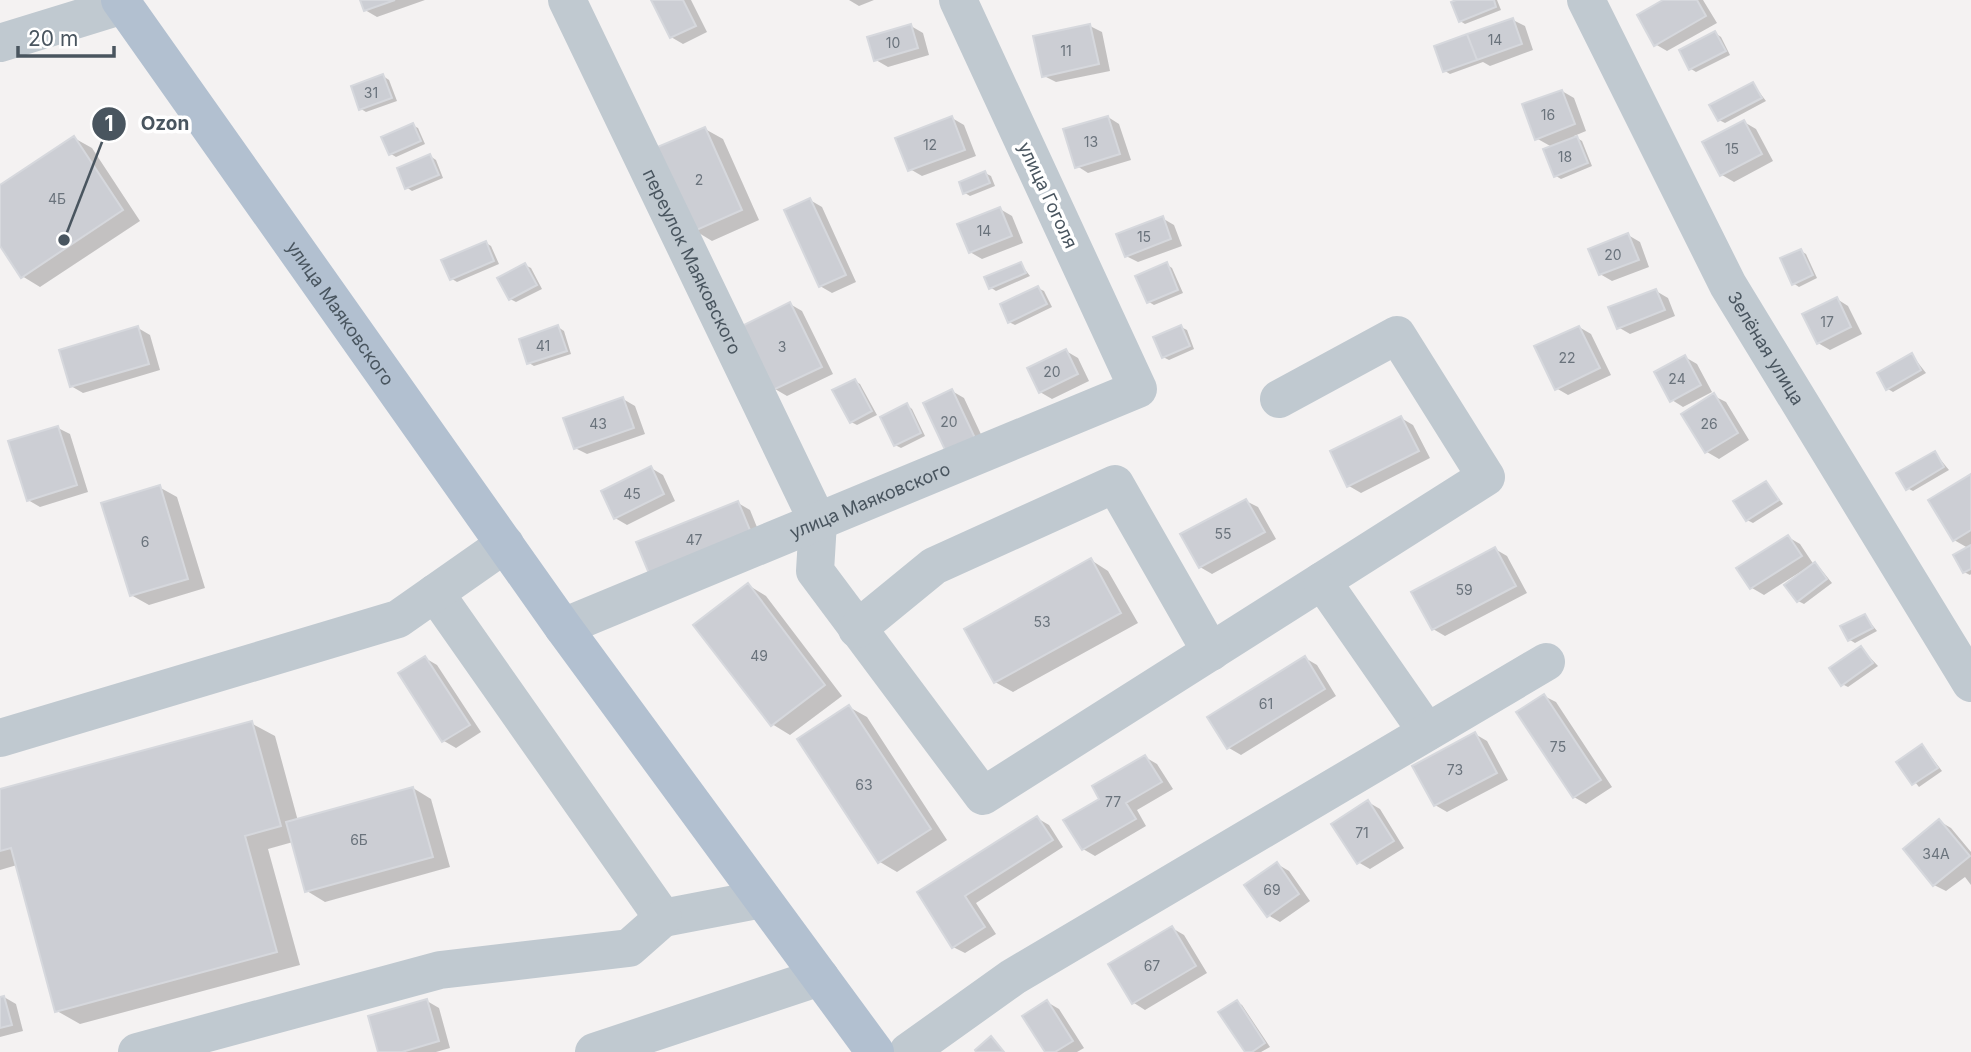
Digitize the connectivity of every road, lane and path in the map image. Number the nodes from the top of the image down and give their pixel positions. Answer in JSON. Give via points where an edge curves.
{"nodes":[{"id":1,"x":567,"y":0,"type":"edge"},
{"id":2,"x":958,"y":0,"type":"edge"},
{"id":3,"x":1586,"y":0,"type":"edge"},
{"id":4,"x":121,"y":2,"type":"edge"},
{"id":5,"x":0,"y":43,"type":"edge"},
{"id":6,"x":1138,"y":389,"type":"joint"},
{"id":7,"x":1279,"y":399,"type":"dead end"},
{"id":8,"x":818,"y":522,"type":"junction"},
{"id":9,"x":505,"y":544,"type":"junction"},
{"id":10,"x":1322,"y":581,"type":"junction"},
{"id":11,"x":435,"y":593,"type":"junction"},
{"id":12,"x":564,"y":628,"type":"junction"},
{"id":13,"x":857,"y":629,"type":"junction"},
{"id":14,"x":1211,"y":652,"type":"junction"},
{"id":15,"x":1546,"y":662,"type":"dead end"},
{"id":16,"x":1971,"y":683,"type":"edge"},
{"id":17,"x":1427,"y":732,"type":"junction"},
{"id":18,"x":0,"y":738,"type":"edge"},
{"id":19,"x":762,"y":898,"type":"junction"},
{"id":20,"x":663,"y":918,"type":"junction"},
{"id":21,"x":820,"y":977,"type":"junction"},
{"id":22,"x":137,"y":1052,"type":"edge"},
{"id":23,"x":594,"y":1052,"type":"edge"},
{"id":24,"x":875,"y":1052,"type":"edge"},
{"id":25,"x":908,"y":1052,"type":"edge"}],
"edges":[{"from":1,"to":8,"type":"street","name":"переулок Маяковского"},
{"from":2,"to":6,"type":"street","name":"улица Гоголя"},
{"from":3,"to":16,"type":"street","name":"Зелёная улица","via":[[1728,285]]},
{"from":4,"to":5,"type":"street"},
{"from":4,"to":9,"type":"main road","name":"улица Маяковского"},
{"from":6,"to":8,"type":"street","name":"улица Маяковского"},
{"from":7,"to":10,"type":"street","via":[[1397,335],[1486,477]]},
{"from":8,"to":12,"type":"street","name":"улица Маяковского"},
{"from":8,"to":13,"type":"street","via":[[815,571]]},
{"from":9,"to":11,"type":"street"},
{"from":9,"to":12,"type":"main road","name":"улица Маяковского"},
{"from":10,"to":14,"type":"street"},
{"from":10,"to":17,"type":"street"},
{"from":11,"to":18,"type":"street","via":[[398,619]]},
{"from":11,"to":20,"type":"street"},
{"from":12,"to":19,"type":"main road","name":"улица Маяковского"},
{"from":13,"to":14,"type":"street","via":[[983,796]]},
{"from":13,"to":14,"type":"street","via":[[934,566],[1115,484]]},
{"from":15,"to":17,"type":"street"},
{"from":17,"to":25,"type":"street","via":[[1013,977]]},
{"from":19,"to":20,"type":"street"},
{"from":19,"to":21,"type":"main road","name":"улица Маяковского"},
{"from":20,"to":22,"type":"street","via":[[629,948],[440,970]]},
{"from":21,"to":23,"type":"street"},
{"from":21,"to":24,"type":"main road","name":"улица Маяковского"}]}
